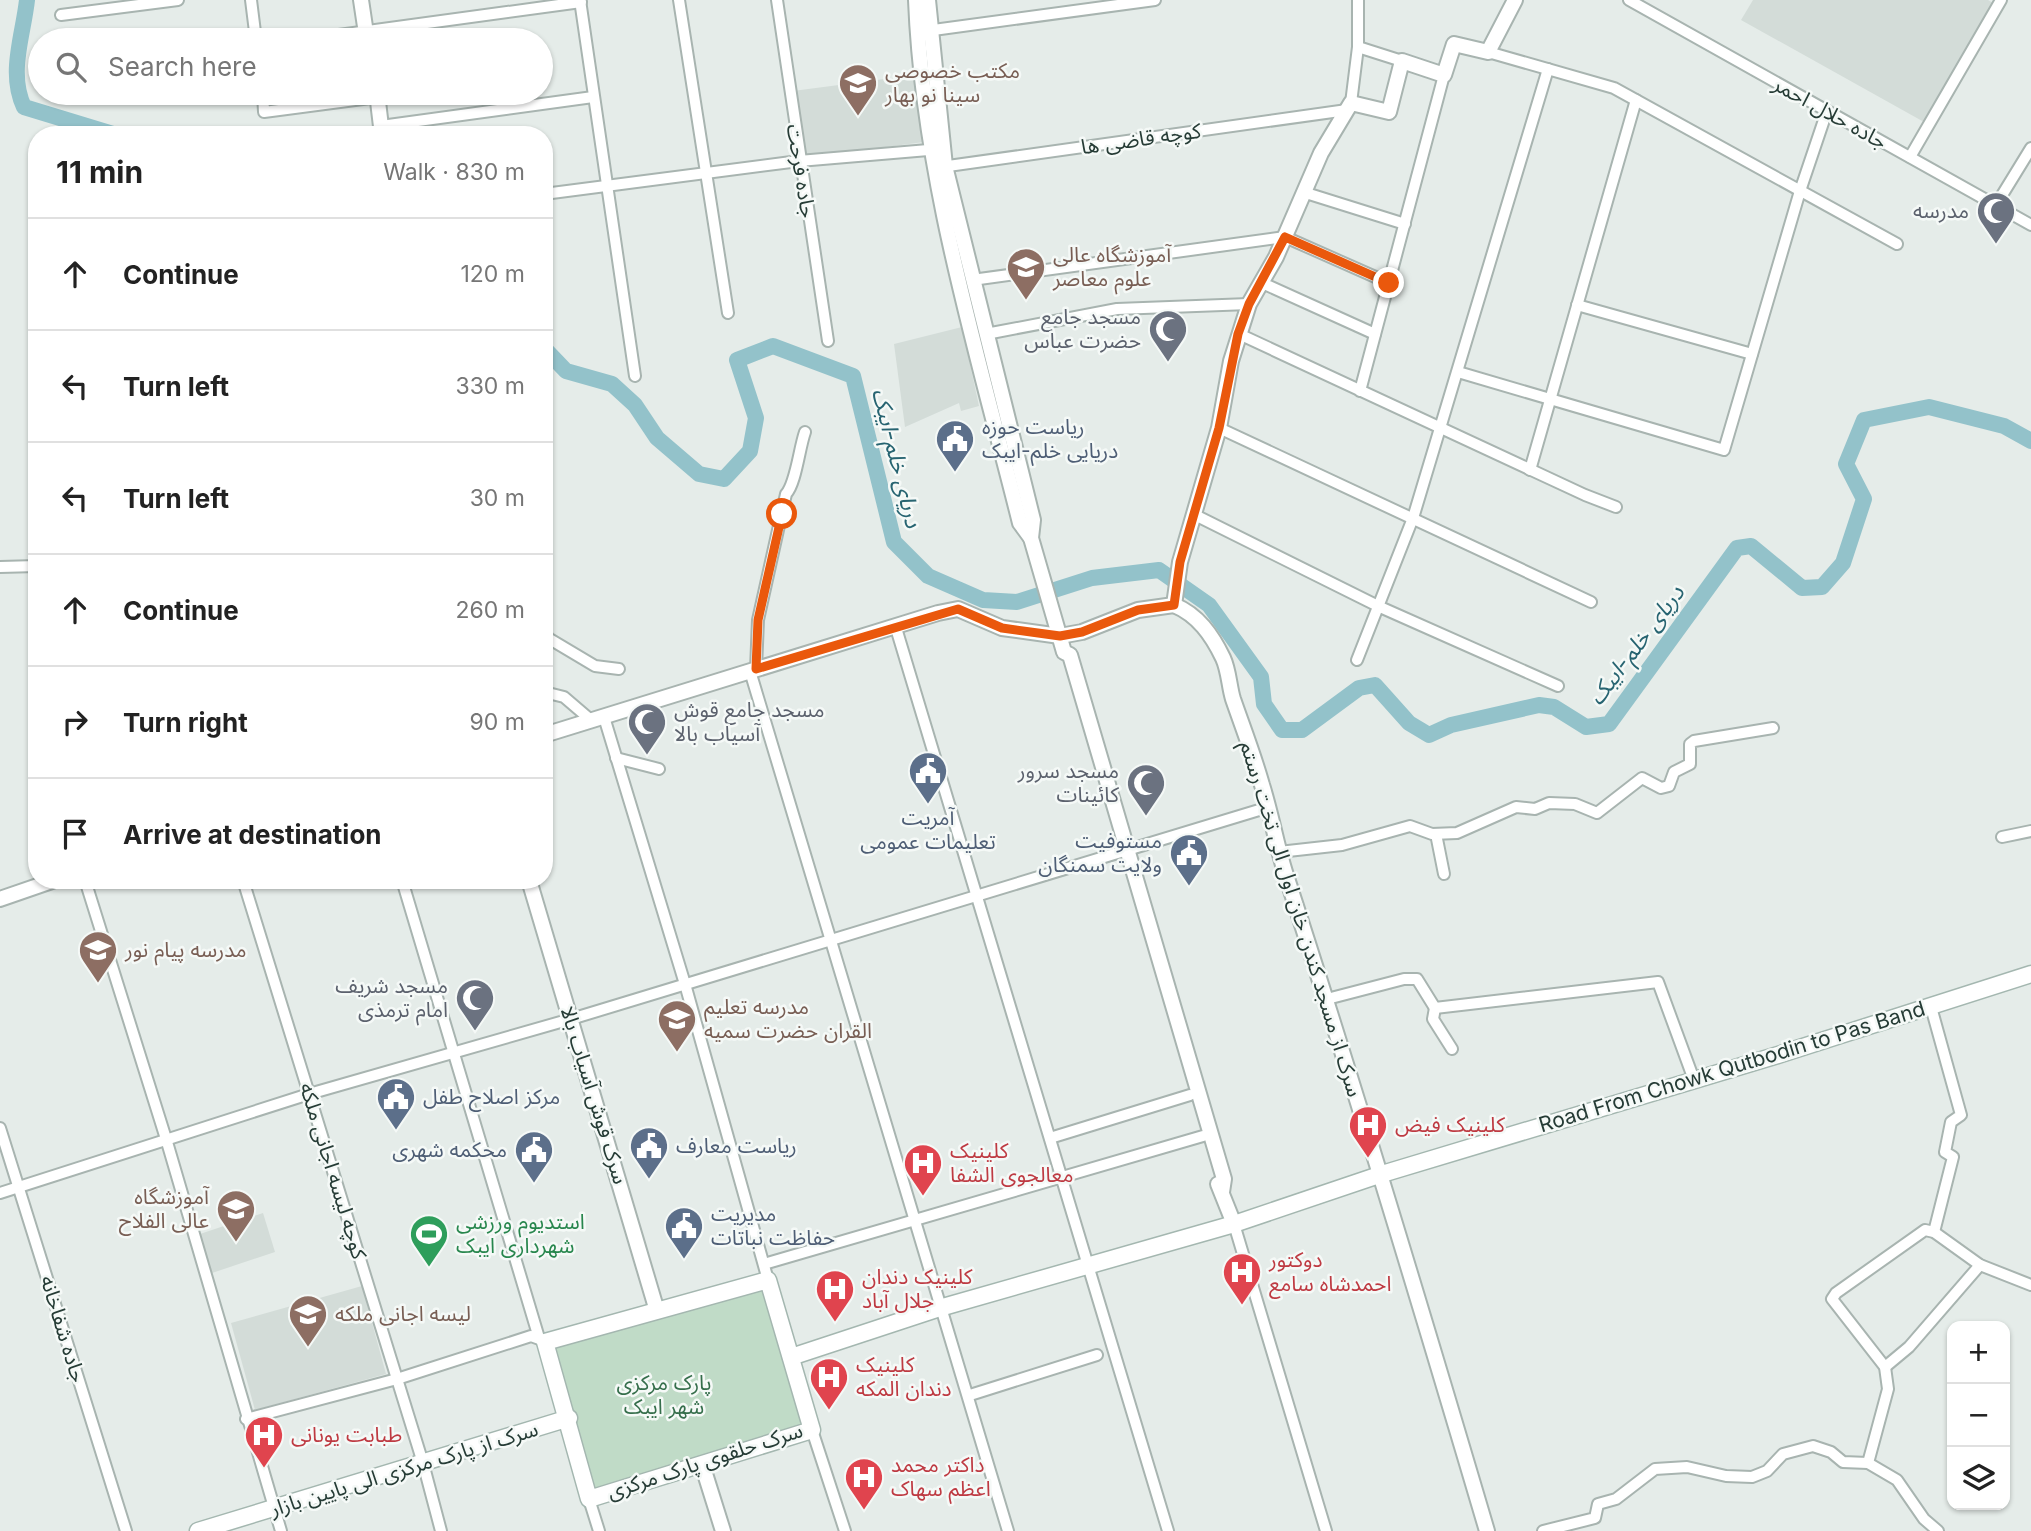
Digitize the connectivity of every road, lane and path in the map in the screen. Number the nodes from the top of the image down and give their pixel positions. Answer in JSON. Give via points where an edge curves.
{"nodes":[{"id":1,"x":178,"y":0,"type":"edge"},
{"id":2,"x":251,"y":0,"type":"edge"},
{"id":3,"x":361,"y":0,"type":"edge"},
{"id":4,"x":679,"y":0,"type":"edge"},
{"id":5,"x":777,"y":0,"type":"edge"},
{"id":6,"x":916,"y":0,"type":"edge"},
{"id":7,"x":928,"y":0,"type":"edge"},
{"id":8,"x":1155,"y":0,"type":"edge"},
{"id":9,"x":1358,"y":0,"type":"edge"},
{"id":10,"x":1515,"y":0,"type":"edge"},
{"id":11,"x":1629,"y":0,"type":"edge"},
{"id":12,"x":2001,"y":0,"type":"edge"},
{"id":13,"x":580,"y":1,"type":"edge"},
{"id":14,"x":61,"y":15,"type":"dead end"},
{"id":15,"x":254,"y":28,"type":"edge"},
{"id":16,"x":366,"y":28,"type":"edge"},
{"id":17,"x":411,"y":28,"type":"edge"},
{"id":18,"x":924,"y":32,"type":"junction"},
{"id":19,"x":1358,"y":47,"type":"junction"},
{"id":20,"x":1488,"y":52,"type":"junction"},
{"id":21,"x":1402,"y":61,"type":"junction"},
{"id":22,"x":1548,"y":69,"type":"junction"},
{"id":23,"x":1444,"y":75,"type":"junction"},
{"id":24,"x":593,"y":97,"type":"junction"},
{"id":25,"x":1636,"y":100,"type":"junction"},
{"id":26,"x":553,"y":103,"type":"edge"},
{"id":27,"x":263,"y":105,"type":"edge"},
{"id":28,"x":311,"y":105,"type":"edge"},
{"id":29,"x":378,"y":105,"type":"edge"},
{"id":30,"x":542,"y":105,"type":"edge"},
{"id":31,"x":1349,"y":106,"type":"junction"},
{"id":32,"x":1827,"y":111,"type":"junction"},
{"id":33,"x":381,"y":126,"type":"edge"},
{"id":34,"x":408,"y":126,"type":"edge"},
{"id":35,"x":2031,"y":148,"type":"edge"},
{"id":36,"x":938,"y":149,"type":"junction"},
{"id":37,"x":1910,"y":157,"type":"junction"},
{"id":38,"x":799,"y":161,"type":"junction"},
{"id":39,"x":940,"y":167,"type":"junction"},
{"id":40,"x":704,"y":172,"type":"junction"},
{"id":41,"x":605,"y":184,"type":"junction"},
{"id":42,"x":1800,"y":191,"type":"junction"},
{"id":43,"x":553,"y":193,"type":"edge"},
{"id":44,"x":1306,"y":193,"type":"junction"},
{"id":45,"x":1996,"y":205,"type":"junction"},
{"id":46,"x":1405,"y":224,"type":"junction"},
{"id":47,"x":2031,"y":225,"type":"edge"},
{"id":48,"x":1285,"y":237,"type":"junction"},
{"id":49,"x":1897,"y":244,"type":"dead end"},
{"id":50,"x":972,"y":280,"type":"junction"},
{"id":51,"x":1259,"y":282,"type":"junction"},
{"id":52,"x":1389,"y":283,"type":"junction"},
{"id":53,"x":1249,"y":304,"type":"junction"},
{"id":54,"x":1577,"y":305,"type":"junction"},
{"id":55,"x":728,"y":313,"type":"dead end"},
{"id":56,"x":986,"y":334,"type":"junction"},
{"id":57,"x":1238,"y":334,"type":"junction"},
{"id":58,"x":1375,"y":334,"type":"junction"},
{"id":59,"x":828,"y":341,"type":"dead end"},
{"id":60,"x":1752,"y":354,"type":"junction"},
{"id":61,"x":1458,"y":372,"type":"junction"},
{"id":62,"x":635,"y":376,"type":"dead end"},
{"id":63,"x":1360,"y":391,"type":"junction"},
{"id":64,"x":1551,"y":398,"type":"junction"},
{"id":65,"x":1219,"y":428,"type":"junction"},
{"id":66,"x":1441,"y":429,"type":"junction"},
{"id":67,"x":805,"y":432,"type":"dead end"},
{"id":68,"x":1530,"y":470,"type":"junction"},
{"id":69,"x":1616,"y":507,"type":"dead end"},
{"id":70,"x":1195,"y":515,"type":"junction"},
{"id":71,"x":1413,"y":519,"type":"junction"},
{"id":72,"x":1031,"y":538,"type":"junction"},
{"id":73,"x":28,"y":566,"type":"edge"},
{"id":74,"x":0,"y":567,"type":"edge"},
{"id":75,"x":1175,"y":599,"type":"junction"},
{"id":76,"x":1591,"y":602,"type":"dead end"},
{"id":77,"x":1380,"y":607,"type":"junction"},
{"id":78,"x":896,"y":628,"type":"junction"},
{"id":79,"x":1058,"y":631,"type":"junction"},
{"id":80,"x":553,"y":641,"type":"edge"},
{"id":81,"x":1357,"y":660,"type":"dead end"},
{"id":82,"x":619,"y":669,"type":"dead end"},
{"id":83,"x":753,"y":670,"type":"junction"},
{"id":84,"x":1558,"y":686,"type":"dead end"},
{"id":85,"x":553,"y":694,"type":"edge"},
{"id":86,"x":598,"y":719,"type":"junction"},
{"id":87,"x":1773,"y":728,"type":"dead end"},
{"id":88,"x":553,"y":732,"type":"edge"},
{"id":89,"x":616,"y":758,"type":"junction"},
{"id":90,"x":659,"y":769,"type":"dead end"},
{"id":91,"x":1269,"y":807,"type":"junction"},
{"id":92,"x":2031,"y":831,"type":"edge"},
{"id":93,"x":1436,"y":834,"type":"junction"},
{"id":94,"x":2002,"y":837,"type":"dead end"},
{"id":95,"x":1279,"y":852,"type":"junction"},
{"id":96,"x":1123,"y":853,"type":"junction"},
{"id":97,"x":1444,"y":874,"type":"dead end"},
{"id":98,"x":29,"y":889,"type":"edge"},
{"id":99,"x":89,"y":889,"type":"edge"},
{"id":100,"x":246,"y":889,"type":"edge"},
{"id":101,"x":405,"y":889,"type":"edge"},
{"id":102,"x":532,"y":889,"type":"edge"},
{"id":103,"x":975,"y":894,"type":"junction"},
{"id":104,"x":0,"y":899,"type":"edge"},
{"id":105,"x":829,"y":940,"type":"junction"},
{"id":106,"x":2031,"y":974,"type":"edge"},
{"id":107,"x":685,"y":984,"type":"junction"},
{"id":108,"x":1327,"y":999,"type":"junction"},
{"id":109,"x":1931,"y":1007,"type":"junction"},
{"id":110,"x":1435,"y":1008,"type":"junction"},
{"id":111,"x":571,"y":1019,"type":"junction"},
{"id":112,"x":1452,"y":1049,"type":"dead end"},
{"id":113,"x":454,"y":1054,"type":"junction"},
{"id":114,"x":1694,"y":1080,"type":"junction"},
{"id":115,"x":309,"y":1094,"type":"junction"},
{"id":116,"x":1190,"y":1095,"type":"junction"},
{"id":117,"x":0,"y":1128,"type":"edge"},
{"id":118,"x":1203,"y":1136,"type":"junction"},
{"id":119,"x":1050,"y":1138,"type":"junction"},
{"id":120,"x":167,"y":1142,"type":"junction"},
{"id":121,"x":1382,"y":1174,"type":"junction"},
{"id":122,"x":1062,"y":1177,"type":"junction"},
{"id":123,"x":19,"y":1188,"type":"junction"},
{"id":124,"x":1222,"y":1192,"type":"junction"},
{"id":125,"x":0,"y":1193,"type":"edge"},
{"id":126,"x":914,"y":1220,"type":"junction"},
{"id":127,"x":1234,"y":1224,"type":"junction"},
{"id":128,"x":1934,"y":1232,"type":"junction"},
{"id":129,"x":1980,"y":1265,"type":"junction"},
{"id":130,"x":1088,"y":1266,"type":"junction"},
{"id":131,"x":766,"y":1272,"type":"junction"},
{"id":132,"x":2031,"y":1285,"type":"edge"},
{"id":133,"x":943,"y":1307,"type":"junction"},
{"id":134,"x":657,"y":1311,"type":"junction"},
{"id":135,"x":542,"y":1340,"type":"junction"},
{"id":136,"x":1097,"y":1355,"type":"dead end"},
{"id":137,"x":790,"y":1357,"type":"junction"},
{"id":138,"x":1885,"y":1367,"type":"junction"},
{"id":139,"x":397,"y":1378,"type":"junction"},
{"id":140,"x":970,"y":1395,"type":"junction"},
{"id":141,"x":569,"y":1418,"type":"junction"},
{"id":142,"x":246,"y":1419,"type":"junction"},
{"id":143,"x":812,"y":1430,"type":"junction"},
{"id":144,"x":423,"y":1463,"type":"junction"},
{"id":145,"x":1868,"y":1463,"type":"junction"},
{"id":146,"x":702,"y":1464,"type":"junction"},
{"id":147,"x":589,"y":1499,"type":"junction"},
{"id":148,"x":273,"y":1508,"type":"junction"},
{"id":149,"x":126,"y":1531,"type":"edge"},
{"id":150,"x":198,"y":1531,"type":"edge"},
{"id":151,"x":281,"y":1531,"type":"edge"},
{"id":152,"x":441,"y":1531,"type":"edge"},
{"id":153,"x":598,"y":1531,"type":"edge"},
{"id":154,"x":723,"y":1531,"type":"edge"},
{"id":155,"x":845,"y":1531,"type":"edge"},
{"id":156,"x":1008,"y":1531,"type":"edge"},
{"id":157,"x":1168,"y":1531,"type":"edge"},
{"id":158,"x":1326,"y":1531,"type":"edge"},
{"id":159,"x":1487,"y":1531,"type":"edge"},
{"id":160,"x":1543,"y":1531,"type":"edge"},
{"id":161,"x":1938,"y":1531,"type":"edge"}],
"edges":[{"from":1,"to":14,"type":"street"},
{"from":2,"to":15,"type":"street"},
{"from":3,"to":16,"type":"street"},
{"from":4,"to":40,"type":"street"},
{"from":5,"to":38,"type":"street","name":"جاده فرحت"},
{"from":6,"to":18,"type":"street"},
{"from":7,"to":18,"type":"street"},
{"from":8,"to":18,"type":"street"},
{"from":9,"to":19,"type":"street"},
{"from":10,"to":20,"type":"street"},
{"from":11,"to":32,"type":"street","name":"جاده حلال احمر"},
{"from":12,"to":37,"type":"street"},
{"from":13,"to":17,"type":"street"},
{"from":13,"to":24,"type":"street"},
{"from":18,"to":36,"type":"street"},
{"from":19,"to":21,"type":"street"},
{"from":19,"to":31,"type":"street"},
{"from":20,"to":22,"type":"street"},
{"from":20,"to":23,"type":"street","via":[[1454,44]]},
{"from":21,"to":23,"type":"street"},
{"from":21,"to":31,"type":"street","via":[[1388,112]]},
{"from":22,"to":25,"type":"street","via":[[1614,88]]},
{"from":22,"to":61,"type":"street"},
{"from":23,"to":46,"type":"street"},
{"from":24,"to":26,"type":"street"},
{"from":24,"to":41,"type":"street"},
{"from":25,"to":42,"type":"street"},
{"from":25,"to":54,"type":"street"},
{"from":27,"to":28,"type":"street","via":[[264,112]]},
{"from":29,"to":33,"type":"street"},
{"from":30,"to":34,"type":"street"},
{"from":31,"to":39,"type":"street","name":"کوچه قاضی ها"},
{"from":31,"to":44,"type":"street","via":[[1321,153]]},
{"from":32,"to":37,"type":"street","name":"جاده حلال احمر"},
{"from":32,"to":42,"type":"street"},
{"from":35,"to":45,"type":"street"},
{"from":36,"to":38,"type":"street"},
{"from":36,"to":39,"type":"street"},
{"from":37,"to":45,"type":"street","name":"جاده حلال احمر"},
{"from":38,"to":40,"type":"street"},
{"from":38,"to":59,"type":"street","name":"جاده فرحت"},
{"from":39,"to":50,"type":"street"},
{"from":39,"to":72,"type":"street","via":[[947,233],[1020,523]]},
{"from":40,"to":41,"type":"street"},
{"from":40,"to":55,"type":"street"},
{"from":41,"to":43,"type":"street"},
{"from":41,"to":62,"type":"street"},
{"from":42,"to":49,"type":"street"},
{"from":42,"to":60,"type":"street"},
{"from":44,"to":46,"type":"street"},
{"from":44,"to":48,"type":"street"},
{"from":45,"to":47,"type":"street","name":"جاده حلال احمر"},
{"from":46,"to":52,"type":"street"},
{"from":48,"to":50,"type":"street"},
{"from":48,"to":51,"type":"street"},
{"from":48,"to":52,"type":"street"},
{"from":50,"to":56,"type":"street"},
{"from":51,"to":53,"type":"street"},
{"from":51,"to":58,"type":"street"},
{"from":52,"to":58,"type":"street"},
{"from":53,"to":56,"type":"street","via":[[1117,310]]},
{"from":53,"to":57,"type":"street"},
{"from":54,"to":60,"type":"street"},
{"from":54,"to":64,"type":"street"},
{"from":56,"to":72,"type":"street","via":[[1033,520]]},
{"from":57,"to":63,"type":"street"},
{"from":57,"to":65,"type":"street"},
{"from":58,"to":63,"type":"street"},
{"from":60,"to":64,"type":"street","via":[[1724,450]]},
{"from":61,"to":64,"type":"street"},
{"from":61,"to":66,"type":"street"},
{"from":63,"to":66,"type":"street"},
{"from":64,"to":68,"type":"street"},
{"from":65,"to":70,"type":"street"},
{"from":65,"to":71,"type":"street"},
{"from":66,"to":68,"type":"street"},
{"from":66,"to":71,"type":"street"},
{"from":67,"to":83,"type":"street","via":[[758,620]]},
{"from":68,"to":69,"type":"street"},
{"from":70,"to":75,"type":"street","via":[[1180,562]]},
{"from":70,"to":77,"type":"street"},
{"from":71,"to":76,"type":"street"},
{"from":71,"to":77,"type":"street"},
{"from":72,"to":79,"type":"street"},
{"from":73,"to":74,"type":"street"},
{"from":75,"to":79,"type":"street","via":[[1082,632]]},
{"from":75,"to":91,"type":"street","name":"سرک از مسجد کندن خان اول الی تخت رستم","via":[[1208,631],[1224,661]]},
{"from":77,"to":81,"type":"street"},
{"from":77,"to":84,"type":"street"},
{"from":78,"to":79,"type":"street","via":[[958,609],[1002,628]]},
{"from":78,"to":83,"type":"street"},
{"from":78,"to":103,"type":"street"},
{"from":79,"to":96,"type":"street","via":[[1064,652],[1070,655]]},
{"from":80,"to":82,"type":"street","via":[[595,666]]},
{"from":83,"to":86,"type":"street"},
{"from":83,"to":105,"type":"street"},
{"from":85,"to":86,"type":"street"},
{"from":86,"to":88,"type":"street"},
{"from":86,"to":89,"type":"street"},
{"from":87,"to":93,"type":"street","via":[[1694,741],[1689,764],[1674,772],[1669,786],[1661,788],[1643,778],[1597,813],[1575,804],[1516,807],[1457,832]]},
{"from":89,"to":90,"type":"street"},
{"from":89,"to":107,"type":"street"},
{"from":91,"to":95,"type":"street","name":"سرک از مسجد کندن خان اول الی تخت رستم"},
{"from":91,"to":96,"type":"street"},
{"from":92,"to":94,"type":"street"},
{"from":93,"to":95,"type":"street","via":[[1410,826],[1342,845]]},
{"from":93,"to":97,"type":"street"},
{"from":95,"to":108,"type":"street","name":"سرک از مسجد کندن خان اول الی تخت رستم"},
{"from":96,"to":103,"type":"street"},
{"from":96,"to":116,"type":"street"},
{"from":96,"to":124,"type":"street","via":[[1224,1179]]},
{"from":98,"to":104,"type":"street"},
{"from":99,"to":120,"type":"street"},
{"from":100,"to":115,"type":"street","name":"کوچه لیسه اجانی ملکه"},
{"from":101,"to":113,"type":"street"},
{"from":102,"to":111,"type":"street","name":"سرک قوش آسیاب بالا"},
{"from":103,"to":105,"type":"street"},
{"from":103,"to":119,"type":"street"},
{"from":105,"to":107,"type":"street"},
{"from":105,"to":126,"type":"street"},
{"from":106,"to":109,"type":"main road","name":"Road From Chowk Qutbodin to Pas Band"},
{"from":107,"to":111,"type":"street"},
{"from":107,"to":131,"type":"street"},
{"from":108,"to":110,"type":"street","via":[[1417,979]]},
{"from":108,"to":121,"type":"street","name":"سرک از مسجد کندن خان اول الی تخت رستم"},
{"from":109,"to":114,"type":"main road","name":"Road From Chowk Qutbodin to Pas Band"},
{"from":109,"to":128,"type":"street","via":[[1961,1115],[1951,1122],[1945,1152],[1953,1157]]},
{"from":110,"to":112,"type":"street","via":[[1433,1019]]},
{"from":110,"to":114,"type":"street","via":[[1658,982]]},
{"from":111,"to":113,"type":"street"},
{"from":111,"to":134,"type":"street","name":"سرک قوش آسیاب بالا"},
{"from":113,"to":115,"type":"street"},
{"from":113,"to":135,"type":"street"},
{"from":114,"to":121,"type":"main road","name":"Road From Chowk Qutbodin to Pas Band"},
{"from":115,"to":120,"type":"street"},
{"from":115,"to":139,"type":"street","name":"کوچه لیسه اجانی ملکه"},
{"from":116,"to":118,"type":"street"},
{"from":116,"to":119,"type":"street"},
{"from":117,"to":123,"type":"street","name":"جاده شفاخانه"},
{"from":118,"to":122,"type":"street"},
{"from":118,"to":124,"type":"street"},
{"from":119,"to":122,"type":"street"},
{"from":120,"to":123,"type":"street"},
{"from":120,"to":142,"type":"street"},
{"from":121,"to":127,"type":"main road","name":"Road From Chowk Qutbodin to Pas Band"},
{"from":121,"to":159,"type":"street","name":"سرک از مسجد کندن خان اول الی تخت رستم"},
{"from":122,"to":126,"type":"street"},
{"from":122,"to":130,"type":"street"},
{"from":123,"to":125,"type":"street"},
{"from":123,"to":149,"type":"street","name":"جاده شفاخانه"},
{"from":124,"to":127,"type":"street"},
{"from":126,"to":131,"type":"street"},
{"from":126,"to":133,"type":"street"},
{"from":127,"to":130,"type":"main road","name":"Road From Chowk Qutbodin to Pas Band"},
{"from":127,"to":158,"type":"street"},
{"from":128,"to":129,"type":"street"},
{"from":128,"to":138,"type":"street","via":[[1925,1230],[1832,1299]]},
{"from":129,"to":132,"type":"street"},
{"from":129,"to":138,"type":"street","via":[[1909,1348]]},
{"from":130,"to":133,"type":"main road","name":"Road From Chowk Qutbodin to Pas Band"},
{"from":130,"to":157,"type":"street"},
{"from":131,"to":134,"type":"main road"},
{"from":131,"to":137,"type":"main road","name":"سرک حلقوی پارک مرکزی"},
{"from":133,"to":137,"type":"main road","name":"Road From Chowk Qutbodin to Pas Band"},
{"from":133,"to":140,"type":"street"},
{"from":134,"to":135,"type":"main road"},
{"from":135,"to":139,"type":"street","via":[[531,1336]]},
{"from":135,"to":141,"type":"main road","name":"سرک حلقوی پارک مرکزی"},
{"from":136,"to":140,"type":"street"},
{"from":137,"to":143,"type":"main road","name":"سرک حلقوی پارک مرکزی"},
{"from":138,"to":145,"type":"street","via":[[1888,1389]]},
{"from":139,"to":142,"type":"street"},
{"from":139,"to":144,"type":"street","name":"کوچه لیسه اجانی ملکه"},
{"from":140,"to":156,"type":"street"},
{"from":141,"to":144,"type":"main road","name":"سرک از پارک مرکزی الی پایین بازار"},
{"from":141,"to":147,"type":"main road","name":"سرک حلقوی پارک مرکزی"},
{"from":142,"to":148,"type":"street"},
{"from":143,"to":146,"type":"main road","name":"سرک حلقوی پارک مرکزی"},
{"from":143,"to":155,"type":"street"},
{"from":144,"to":148,"type":"main road","name":"سرک از پارک مرکزی الی پایین بازار"},
{"from":144,"to":152,"type":"street","name":"کوچه لیسه اجانی ملکه"},
{"from":145,"to":160,"type":"street","via":[[1843,1462],[1813,1446],[1783,1454],[1767,1471],[1752,1477],[1687,1467],[1656,1469],[1616,1499],[1598,1504],[1595,1518]]},
{"from":145,"to":161,"type":"street","via":[[1896,1480]]},
{"from":146,"to":147,"type":"main road","name":"سرک حلقوی پارک مرکزی"},
{"from":146,"to":154,"type":"street"},
{"from":147,"to":153,"type":"street"},
{"from":148,"to":150,"type":"main road","name":"سرک از پارک مرکزی الی پایین بازار"},
{"from":148,"to":151,"type":"street"}]}
